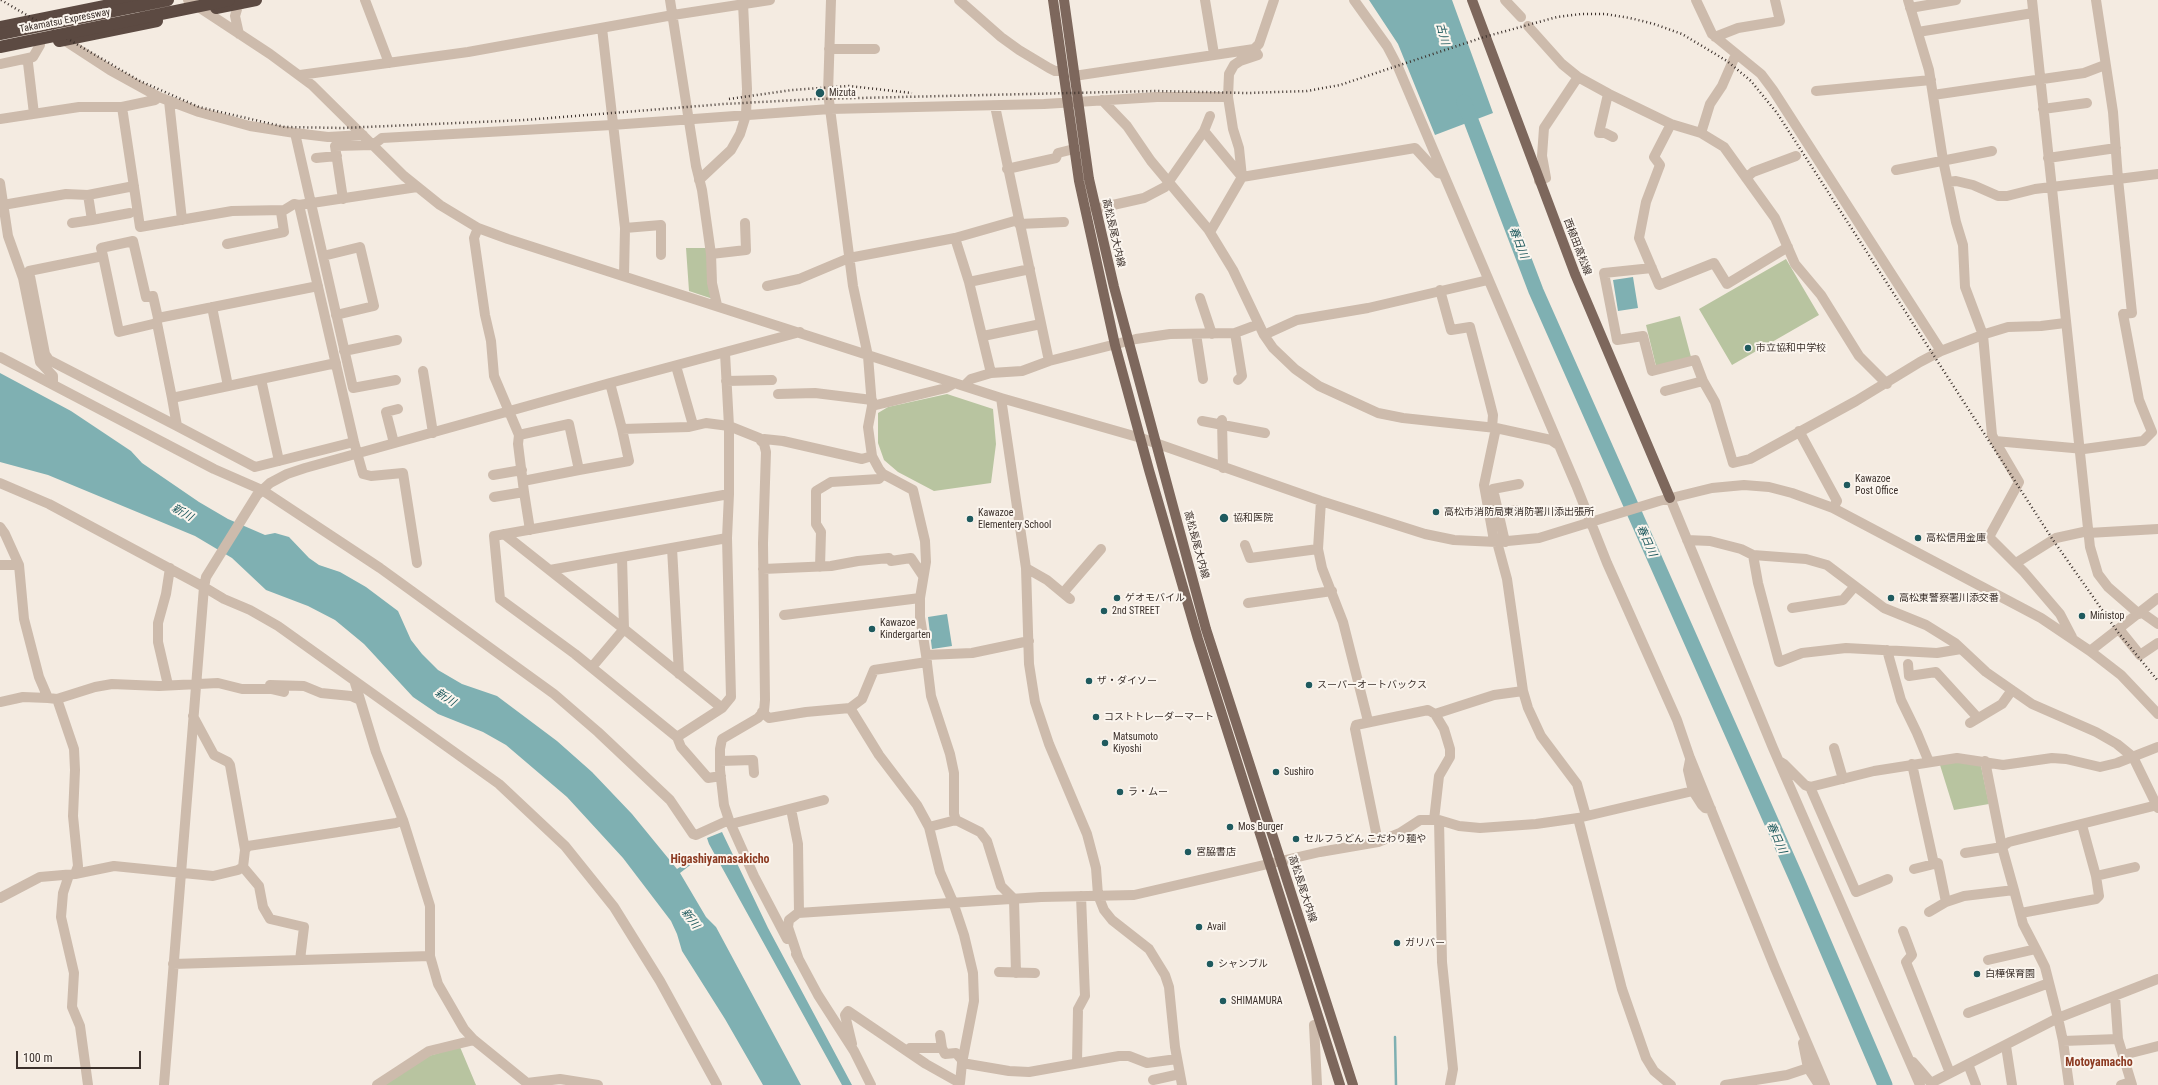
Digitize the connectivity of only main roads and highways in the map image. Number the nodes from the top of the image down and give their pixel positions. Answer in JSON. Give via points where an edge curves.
{"nodes":[{"id":1,"x":134,"y":0,"type":"edge"},
{"id":2,"x":168,"y":0,"type":"edge"},
{"id":3,"x":229,"y":0,"type":"edge"},
{"id":4,"x":256,"y":0,"type":"edge"},
{"id":5,"x":1053,"y":0,"type":"edge"},
{"id":6,"x":1064,"y":0,"type":"edge"},
{"id":7,"x":1472,"y":0,"type":"edge"},
{"id":8,"x":0,"y":27,"type":"edge"},
{"id":9,"x":0,"y":34,"type":"edge"},
{"id":10,"x":0,"y":47,"type":"edge"},
{"id":11,"x":0,"y":53,"type":"edge"},
{"id":12,"x":1665,"y":499,"type":"road end"},
{"id":13,"x":1340,"y":1085,"type":"edge"},
{"id":14,"x":1353,"y":1085,"type":"edge"}],
"edges":[{"from":1,"to":8,"type":"highway"},
{"from":2,"to":9,"type":"highway","name":"Takamatsu Expressway","bridge":true},
{"from":3,"to":10,"type":"highway","name":"Takamatsu Expressway","bridge":true},
{"from":4,"to":11,"type":"highway"},
{"from":5,"to":13,"type":"main road","via":[[1074,149],[1115,345],[1198,640]]},
{"from":6,"to":14,"type":"main road","name":"高松長尾大内線","via":[[1095,209],[1114,287],[1206,629]]},
{"from":7,"to":12,"type":"main road","name":"西植田高松線","via":[[1539,181]]}]}
